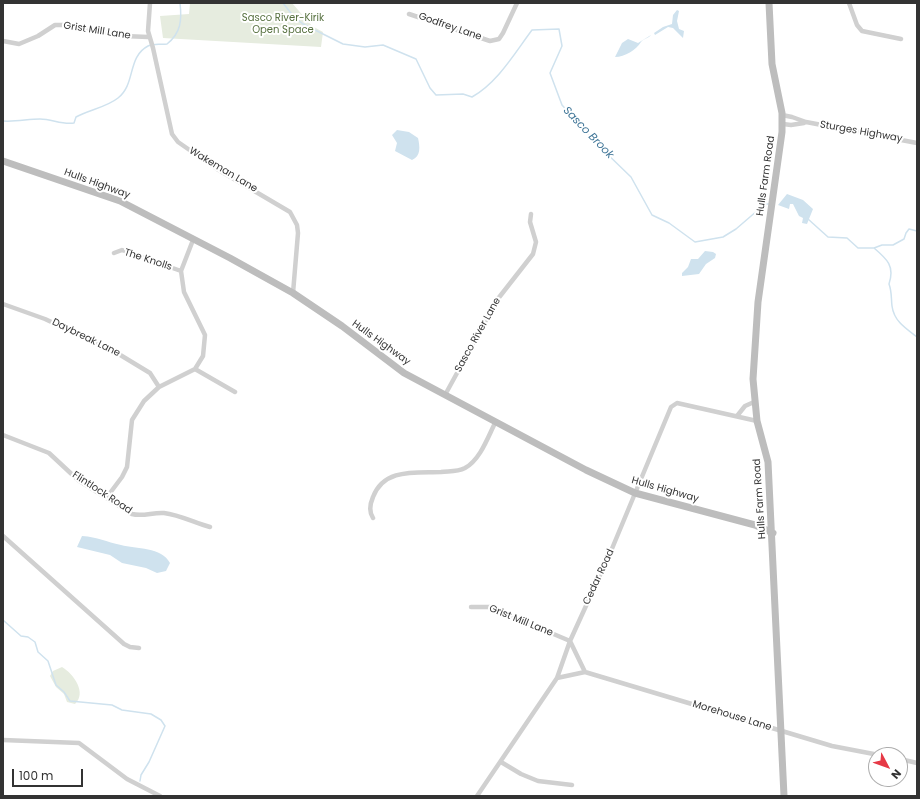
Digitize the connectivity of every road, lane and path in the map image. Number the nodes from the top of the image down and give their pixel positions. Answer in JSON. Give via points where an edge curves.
{"nodes":[{"id":1,"x":150,"y":3,"type":"edge"},
{"id":2,"x":517,"y":3,"type":"edge"},
{"id":3,"x":849,"y":3,"type":"edge"},
{"id":4,"x":768,"y":4,"type":"edge"},
{"id":5,"x":409,"y":14,"type":"dead end"},
{"id":6,"x":148,"y":37,"type":"junction"},
{"id":7,"x":901,"y":39,"type":"dead end"},
{"id":8,"x":3,"y":41,"type":"edge"},
{"id":9,"x":782,"y":115,"type":"junction"},
{"id":10,"x":806,"y":122,"type":"junction"},
{"id":11,"x":782,"y":128,"type":"junction"},
{"id":12,"x":917,"y":143,"type":"edge"},
{"id":13,"x":3,"y":161,"type":"edge"},
{"id":14,"x":531,"y":214,"type":"dead end"},
{"id":15,"x":193,"y":240,"type":"junction"},
{"id":16,"x":114,"y":253,"type":"dead end"},
{"id":17,"x":181,"y":271,"type":"junction"},
{"id":18,"x":293,"y":293,"type":"junction"},
{"id":19,"x":3,"y":304,"type":"edge"},
{"id":20,"x":195,"y":369,"type":"junction"},
{"id":21,"x":159,"y":387,"type":"junction"},
{"id":22,"x":235,"y":392,"type":"dead end"},
{"id":23,"x":445,"y":395,"type":"junction"},
{"id":24,"x":754,"y":402,"type":"junction"},
{"id":25,"x":737,"y":416,"type":"junction"},
{"id":26,"x":757,"y":421,"type":"junction"},
{"id":27,"x":495,"y":422,"type":"junction"},
{"id":28,"x":3,"y":435,"type":"edge"},
{"id":29,"x":635,"y":493,"type":"junction"},
{"id":30,"x":107,"y":497,"type":"junction"},
{"id":31,"x":373,"y":518,"type":"dead end"},
{"id":32,"x":771,"y":524,"type":"junction"},
{"id":33,"x":755,"y":525,"type":"junction"},
{"id":34,"x":210,"y":528,"type":"dead end"},
{"id":35,"x":773,"y":533,"type":"junction"},
{"id":36,"x":3,"y":536,"type":"edge"},
{"id":37,"x":471,"y":607,"type":"dead end"},
{"id":38,"x":570,"y":641,"type":"junction"},
{"id":39,"x":139,"y":648,"type":"dead end"},
{"id":40,"x":585,"y":672,"type":"junction"},
{"id":41,"x":557,"y":678,"type":"junction"},
{"id":42,"x":781,"y":731,"type":"junction"},
{"id":43,"x":3,"y":740,"type":"edge"},
{"id":44,"x":868,"y":753,"type":"edge"},
{"id":45,"x":501,"y":762,"type":"junction"},
{"id":46,"x":572,"y":785,"type":"dead end"},
{"id":47,"x":160,"y":796,"type":"edge"},
{"id":48,"x":477,"y":796,"type":"edge"},
{"id":49,"x":784,"y":796,"type":"edge"}],
"edges":[{"from":1,"to":6,"type":"street"},
{"from":2,"to":5,"type":"street","name":"Godfrey Lane","via":[[499,39],[490,41]]},
{"from":3,"to":7,"type":"street","via":[[857,25],[862,31]]},
{"from":4,"to":9,"type":"street","name":"Hulls Farm Road","via":[[772,64]]},
{"from":6,"to":8,"type":"street","name":"Grist Mill Lane","via":[[124,36],[70,25],[55,25],[19,44]]},
{"from":6,"to":18,"type":"street","name":"Wakeman Lane","via":[[153,48],[172,134],[178,142],[217,169],[290,212],[298,225]]},
{"from":9,"to":10,"type":"street","name":"Sturges Highway"},
{"from":9,"to":11,"type":"street","name":"Hulls Farm Road"},
{"from":10,"to":11,"type":"street","name":"Sturges Highway"},
{"from":10,"to":12,"type":"street","name":"Sturges Highway"},
{"from":11,"to":24,"type":"street","name":"Hulls Farm Road","via":[[758,302]]},
{"from":13,"to":15,"type":"street","name":"Hulls Highway","via":[[120,201]]},
{"from":14,"to":23,"type":"street","name":"Sasco River Lane","via":[[530,222],[536,242],[533,254],[497,300]]},
{"from":15,"to":17,"type":"street"},
{"from":15,"to":18,"type":"street","name":"Hulls Highway"},
{"from":16,"to":17,"type":"street","name":"The Knolls","via":[[122,250]]},
{"from":17,"to":20,"type":"street","via":[[184,292],[205,335],[203,356]]},
{"from":18,"to":23,"type":"street","name":"Hulls Highway","via":[[404,373]]},
{"from":19,"to":21,"type":"street","name":"Daybreak Lane","via":[[45,319],[117,353],[150,373]]},
{"from":20,"to":21,"type":"street"},
{"from":20,"to":22,"type":"street"},
{"from":21,"to":30,"type":"street","via":[[144,401],[132,420],[127,467]]},
{"from":23,"to":27,"type":"street","name":"Hulls Highway"},
{"from":24,"to":25,"type":"street","via":[[745,406]]},
{"from":24,"to":26,"type":"street","name":"Hulls Farm Road"},
{"from":25,"to":26,"type":"street","name":"Cedar Road"},
{"from":25,"to":29,"type":"street","name":"Cedar Road","via":[[677,404],[671,407]]},
{"from":26,"to":32,"type":"street","name":"Hulls Farm Road","via":[[768,462]]},
{"from":27,"to":29,"type":"street","name":"Hulls Highway"},
{"from":27,"to":31,"type":"street","via":[[475,460],[466,468],[454,472],[397,473],[384,480],[371,502]]},
{"from":28,"to":30,"type":"street","name":"Flintlock Road","via":[[49,453],[78,480]]},
{"from":29,"to":33,"type":"street","name":"Hulls Highway"},
{"from":29,"to":38,"type":"street","name":"Cedar Road"},
{"from":30,"to":34,"type":"street","name":"Flintlock Road","via":[[132,514],[169,514]]},
{"from":32,"to":33,"type":"street","name":"Hulls Highway"},
{"from":32,"to":35,"type":"street","name":"Hulls Farm Road"},
{"from":33,"to":35,"type":"street","name":"Hulls Highway"},
{"from":35,"to":42,"type":"street","name":"Hulls Farm Road"},
{"from":36,"to":39,"type":"street","via":[[124,644]]},
{"from":37,"to":38,"type":"street","name":"Grist Mill Lane","via":[[490,606]]},
{"from":38,"to":40,"type":"street"},
{"from":38,"to":41,"type":"street","name":"Cedar Road"},
{"from":40,"to":41,"type":"street","name":"Morehouse Lane"},
{"from":40,"to":42,"type":"street","name":"Morehouse Lane"},
{"from":41,"to":45,"type":"street","name":"Cedar Road"},
{"from":42,"to":44,"type":"street","name":"Morehouse Lane","via":[[832,746]]},
{"from":42,"to":49,"type":"street","name":"Hulls Farm Road"},
{"from":43,"to":47,"type":"street","via":[[79,743],[127,778]]},
{"from":45,"to":46,"type":"street","via":[[538,781]]},
{"from":45,"to":48,"type":"street","name":"Cedar Road"}]}
